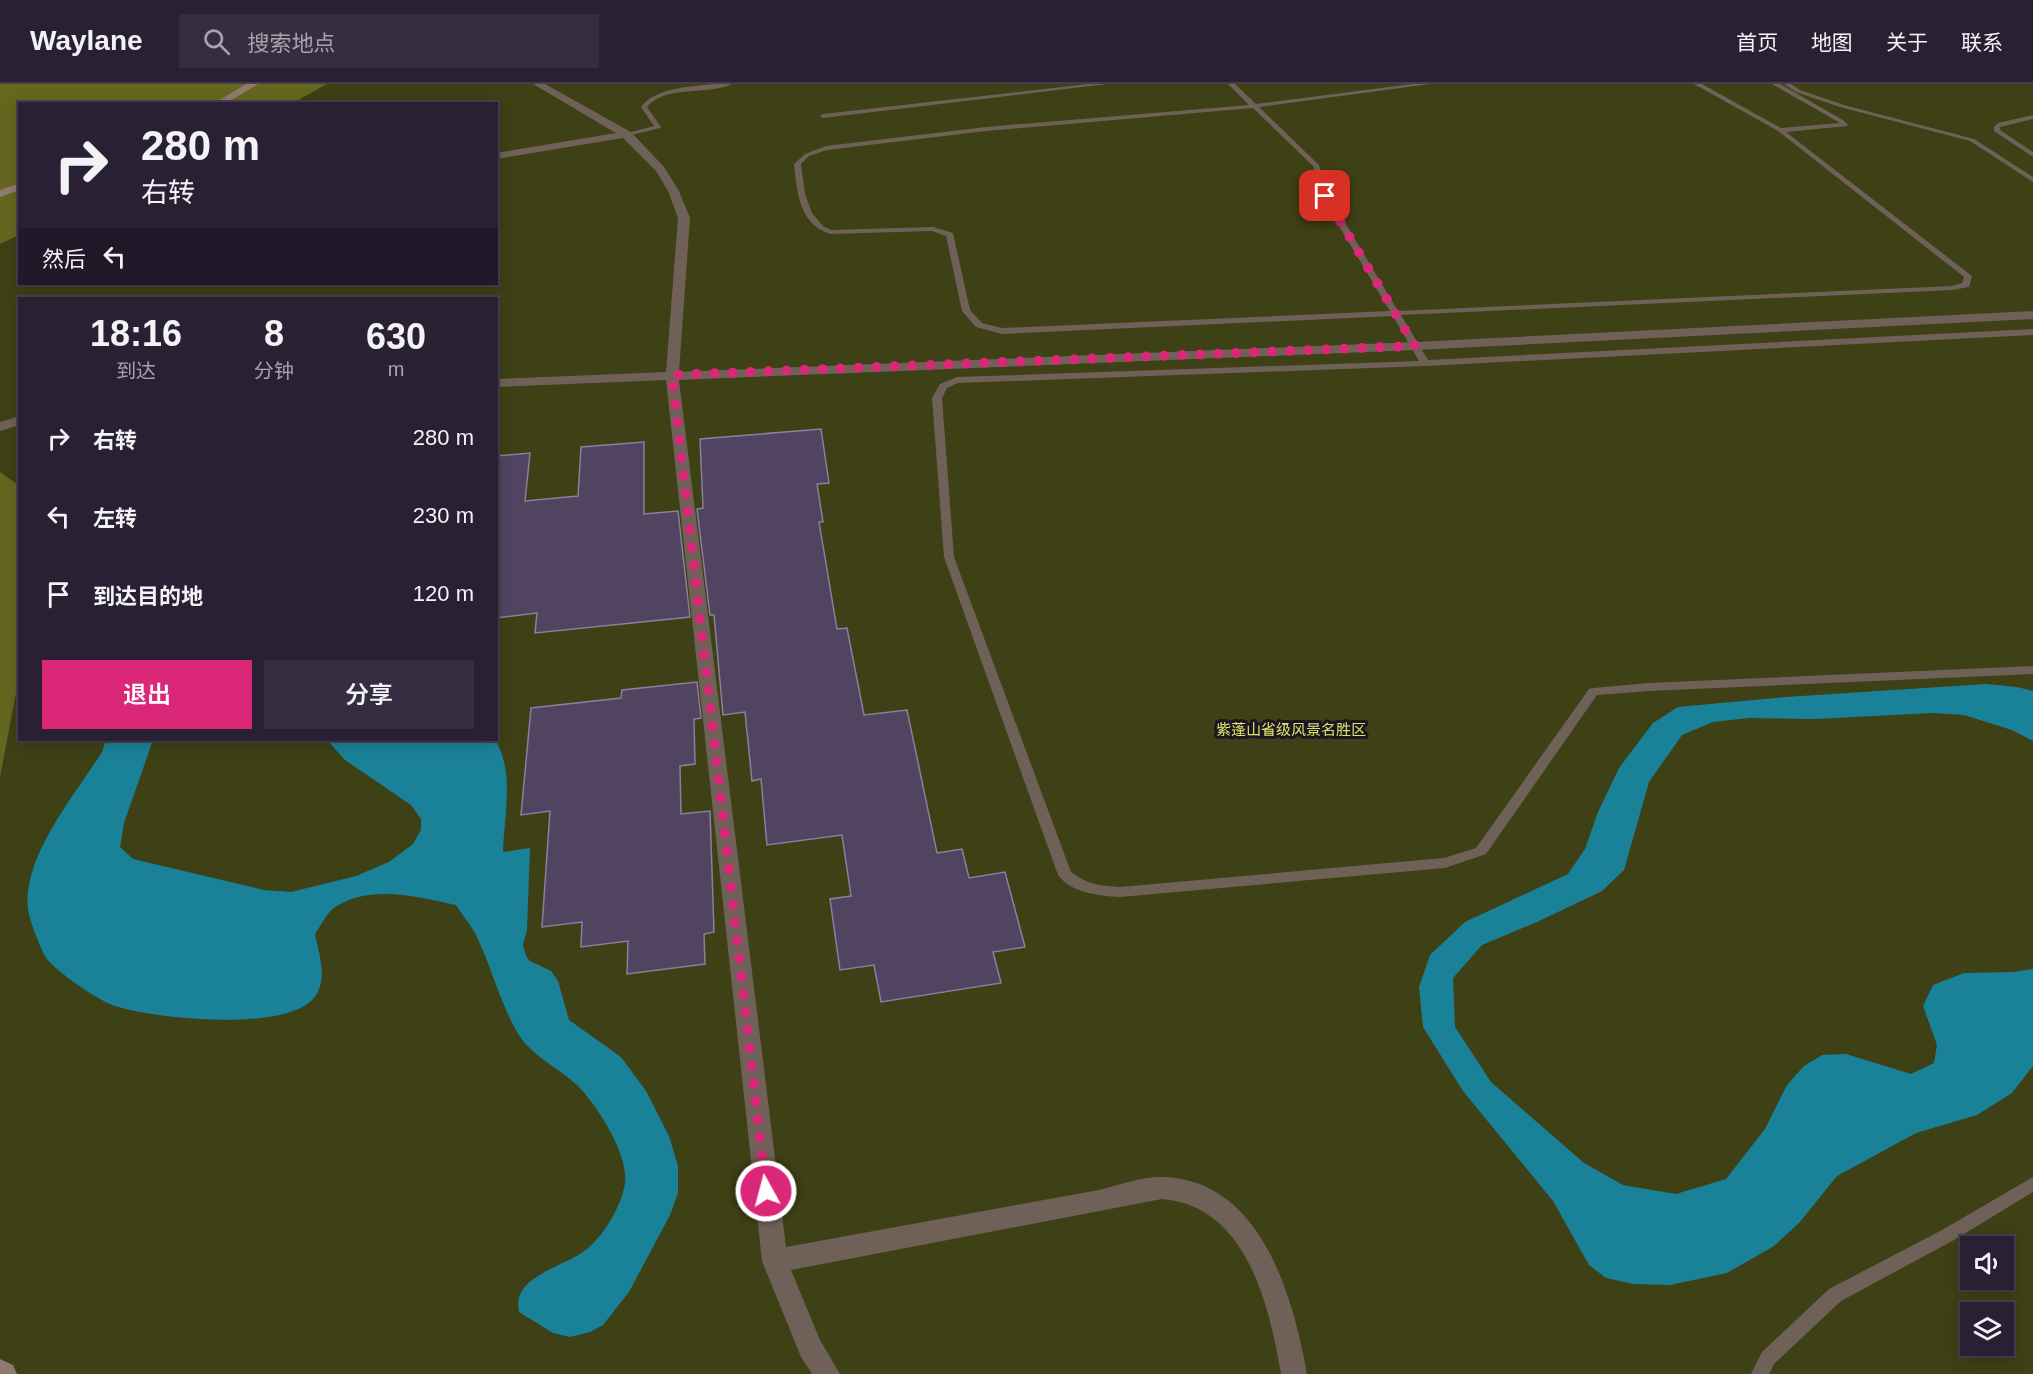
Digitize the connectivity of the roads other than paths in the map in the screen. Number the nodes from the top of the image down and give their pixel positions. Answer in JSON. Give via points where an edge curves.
{"nodes":[{"id":1,"x":253,"y":84,"type":"edge"},
{"id":2,"x":538,"y":84,"type":"edge"},
{"id":3,"x":729,"y":84,"type":"edge"},
{"id":4,"x":1104,"y":84,"type":"edge"},
{"id":5,"x":1231,"y":84,"type":"edge"},
{"id":6,"x":1427,"y":84,"type":"edge"},
{"id":7,"x":1697,"y":84,"type":"edge"},
{"id":8,"x":1775,"y":84,"type":"edge"},
{"id":9,"x":1787,"y":84,"type":"edge"},
{"id":10,"x":221,"y":102,"type":"edge"},
{"id":11,"x":1254,"y":106,"type":"junction"},
{"id":12,"x":823,"y":117,"type":"dead end"},
{"id":13,"x":2033,"y":117,"type":"edge"},
{"id":14,"x":1780,"y":130,"type":"junction"},
{"id":15,"x":627,"y":134,"type":"junction"},
{"id":16,"x":2033,"y":155,"type":"edge"},
{"id":17,"x":498,"y":156,"type":"edge"},
{"id":18,"x":2033,"y":180,"type":"edge"},
{"id":19,"x":18,"y":187,"type":"edge"},
{"id":20,"x":0,"y":194,"type":"edge"},
{"id":21,"x":1396,"y":314,"type":"junction"},
{"id":22,"x":2033,"y":315,"type":"edge"},
{"id":23,"x":2033,"y":332,"type":"edge"},
{"id":24,"x":1415,"y":346,"type":"junction"},
{"id":25,"x":1425,"y":363,"type":"junction"},
{"id":26,"x":672,"y":375,"type":"junction"},
{"id":27,"x":498,"y":383,"type":"edge"},
{"id":28,"x":18,"y":421,"type":"edge"},
{"id":29,"x":0,"y":427,"type":"edge"},
{"id":30,"x":2033,"y":670,"type":"edge"},
{"id":31,"x":2033,"y":1184,"type":"edge"},
{"id":32,"x":775,"y":1261,"type":"junction"},
{"id":33,"x":0,"y":1372,"type":"edge"},
{"id":34,"x":4,"y":1374,"type":"edge"},
{"id":35,"x":827,"y":1374,"type":"edge"},
{"id":36,"x":1294,"y":1374,"type":"edge"},
{"id":37,"x":1760,"y":1374,"type":"edge"}],
"edges":[{"from":1,"to":10,"type":"street"},
{"from":2,"to":15,"type":"street"},
{"from":3,"to":15,"type":"lane","via":[[650,98],[644,107],[658,127]]},
{"from":4,"to":12,"type":"lane"},
{"from":5,"to":11,"type":"lane"},
{"from":6,"to":11,"type":"lane"},
{"from":7,"to":14,"type":"lane"},
{"from":8,"to":14,"type":"lane","via":[[1845,125]]},
{"from":9,"to":18,"type":"lane","via":[[1842,106],[1972,140]]},
{"from":11,"to":21,"type":"lane","via":[[1316,165],[1325,196]]},
{"from":11,"to":21,"type":"lane","via":[[986,129],[826,148],[807,155],[797,164],[804,208],[820,229],[830,232],[929,229],[950,235],[966,311],[980,325],[1002,331]]},
{"from":13,"to":16,"type":"lane","via":[[2000,124],[1997,131]]},
{"from":14,"to":21,"type":"lane","via":[[1968,276],[1966,285]]},
{"from":15,"to":17,"type":"street"},
{"from":15,"to":26,"type":"street","via":[[658,165],[684,218]]},
{"from":19,"to":20,"type":"street"},
{"from":21,"to":24,"type":"lane"},
{"from":22,"to":24,"type":"street"},
{"from":23,"to":25,"type":"lane"},
{"from":24,"to":25,"type":"lane"},
{"from":24,"to":26,"type":"street"},
{"from":25,"to":30,"type":"lane","via":[[957,380],[939,391],[949,557],[1065,874],[1071,879],[1098,891],[1120,892],[1446,863],[1481,851],[1593,692]]},
{"from":26,"to":27,"type":"street"},
{"from":26,"to":32,"type":"street"},
{"from":28,"to":29,"type":"street"},
{"from":31,"to":37,"type":"lane","via":[[1835,1295],[1768,1358]]},
{"from":32,"to":35,"type":"street","via":[[810,1348]]},
{"from":32,"to":36,"type":"street","via":[[1145,1190],[1176,1189],[1227,1215],[1244,1233],[1259,1258],[1280,1312]]},
{"from":33,"to":34,"type":"street"}]}
